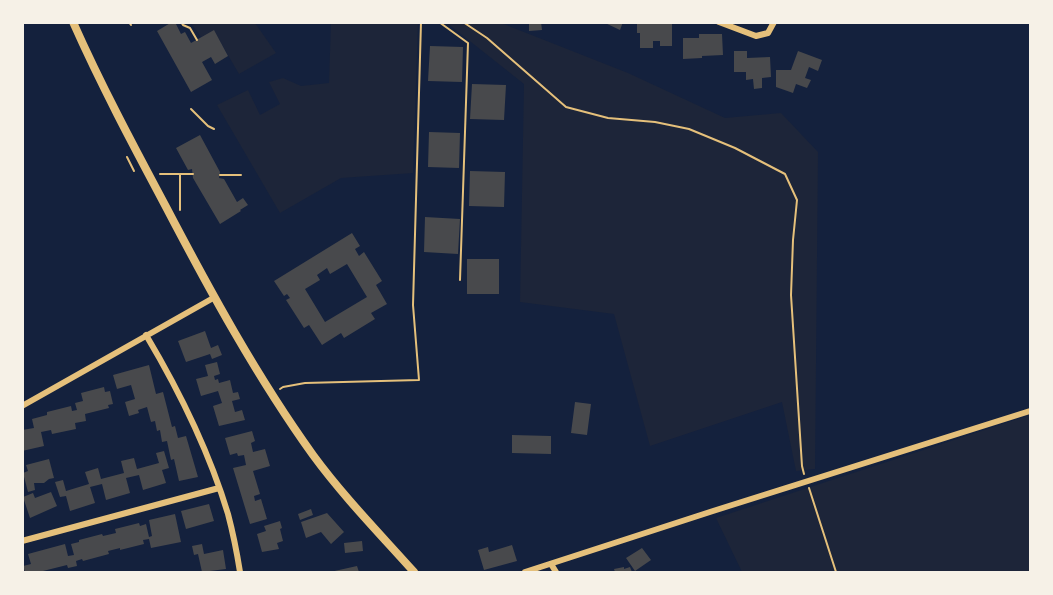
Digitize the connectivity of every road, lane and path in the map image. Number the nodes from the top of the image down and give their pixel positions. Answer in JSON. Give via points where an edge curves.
{"nodes":[{"id":1,"x":73,"y":22,"type":"edge"},
{"id":2,"x":181,"y":22,"type":"edge"},
{"id":3,"x":421,"y":22,"type":"edge"},
{"id":4,"x":440,"y":22,"type":"edge"},
{"id":5,"x":463,"y":22,"type":"edge"},
{"id":6,"x":719,"y":22,"type":"edge"},
{"id":7,"x":774,"y":22,"type":"edge"},
{"id":8,"x":197,"y":40,"type":"dead end"},
{"id":9,"x":191,"y":109,"type":"dead end"},
{"id":10,"x":214,"y":129,"type":"dead end"},
{"id":11,"x":158,"y":174,"type":"dead end"},
{"id":12,"x":180,"y":174,"type":"junction"},
{"id":13,"x":193,"y":174,"type":"dead end"},
{"id":14,"x":241,"y":175,"type":"dead end"},
{"id":15,"x":220,"y":176,"type":"dead end"},
{"id":16,"x":180,"y":216,"type":"dead end"},
{"id":17,"x":460,"y":280,"type":"dead end"},
{"id":18,"x":215,"y":297,"type":"junction"},
{"id":19,"x":146,"y":335,"type":"junction"},
{"id":20,"x":272,"y":394,"type":"junction"},
{"id":21,"x":22,"y":405,"type":"edge"},
{"id":22,"x":1030,"y":411,"type":"edge"},
{"id":23,"x":806,"y":481,"type":"junction"},
{"id":24,"x":219,"y":488,"type":"junction"},
{"id":25,"x":22,"y":541,"type":"edge"},
{"id":26,"x":551,"y":564,"type":"junction"},
{"id":27,"x":240,"y":573,"type":"edge"},
{"id":28,"x":414,"y":573,"type":"edge"},
{"id":29,"x":525,"y":573,"type":"edge"},
{"id":30,"x":556,"y":573,"type":"edge"},
{"id":31,"x":836,"y":573,"type":"edge"}],
"edges":[{"from":1,"to":18,"type":"street"},
{"from":2,"to":8,"type":"path"},
{"from":3,"to":20,"type":"path","via":[[413,305],[420,380],[305,383],[283,387]]},
{"from":4,"to":17,"type":"path","via":[[468,43]]},
{"from":5,"to":23,"type":"path","via":[[566,107],[608,118],[689,129],[785,174],[797,200],[791,295]]},
{"from":6,"to":7,"type":"street","via":[[756,36],[768,33]]},
{"from":9,"to":10,"type":"path"},
{"from":11,"to":12,"type":"path"},
{"from":12,"to":13,"type":"path"},
{"from":12,"to":16,"type":"path"},
{"from":14,"to":15,"type":"path"},
{"from":18,"to":19,"type":"street"},
{"from":18,"to":20,"type":"street"},
{"from":19,"to":21,"type":"street"},
{"from":19,"to":24,"type":"street","via":[[183,401]]},
{"from":20,"to":28,"type":"street","via":[[315,457]]},
{"from":22,"to":23,"type":"street"},
{"from":23,"to":26,"type":"street"},
{"from":23,"to":31,"type":"path"},
{"from":24,"to":25,"type":"street"},
{"from":24,"to":27,"type":"street"},
{"from":26,"to":29,"type":"street"},
{"from":26,"to":30,"type":"street"}]}
